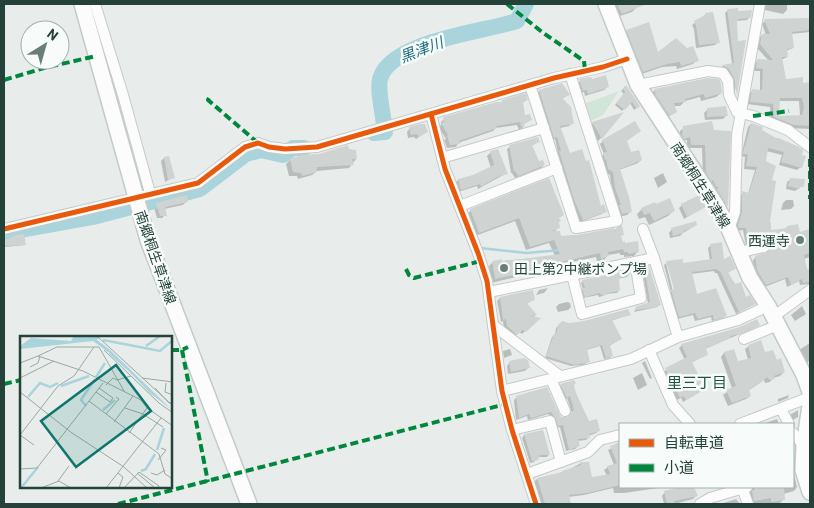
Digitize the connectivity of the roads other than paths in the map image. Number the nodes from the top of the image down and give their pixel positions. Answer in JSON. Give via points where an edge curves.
{"nodes":[{"id":1,"x":82,"y":4,"type":"edge"},
{"id":2,"x":95,"y":4,"type":"edge"},
{"id":3,"x":606,"y":4,"type":"edge"},
{"id":4,"x":760,"y":4,"type":"edge"},
{"id":5,"x":628,"y":59,"type":"junction"},
{"id":6,"x":570,"y":74,"type":"junction"},
{"id":7,"x":530,"y":85,"type":"junction"},
{"id":8,"x":638,"y":85,"type":"junction"},
{"id":9,"x":741,"y":112,"type":"junction"},
{"id":10,"x":431,"y":114,"type":"junction"},
{"id":11,"x":544,"y":128,"type":"junction"},
{"id":12,"x":810,"y":147,"type":"edge"},
{"id":13,"x":442,"y":158,"type":"junction"},
{"id":14,"x":557,"y":168,"type":"junction"},
{"id":15,"x":143,"y":195,"type":"junction"},
{"id":16,"x":460,"y":206,"type":"junction"},
{"id":17,"x":4,"y":229,"type":"edge"},
{"id":18,"x":643,"y":229,"type":"dead end"},
{"id":19,"x":729,"y":229,"type":"junction"},
{"id":20,"x":764,"y":247,"type":"dead end"},
{"id":21,"x":740,"y":252,"type":"junction"},
{"id":22,"x":654,"y":258,"type":"junction"},
{"id":23,"x":635,"y":262,"type":"junction"},
{"id":24,"x":572,"y":275,"type":"junction"},
{"id":25,"x":810,"y":290,"type":"edge"},
{"id":26,"x":489,"y":292,"type":"junction"},
{"id":27,"x":773,"y":316,"type":"junction"},
{"id":28,"x":494,"y":325,"type":"junction"},
{"id":29,"x":678,"y":337,"type":"junction"},
{"id":30,"x":744,"y":339,"type":"dead end"},
{"id":31,"x":648,"y":350,"type":"junction"},
{"id":32,"x":807,"y":374,"type":"edge"},
{"id":33,"x":556,"y":377,"type":"junction"},
{"id":34,"x":502,"y":391,"type":"junction"},
{"id":35,"x":810,"y":392,"type":"edge"},
{"id":36,"x":810,"y":397,"type":"edge"},
{"id":37,"x":810,"y":406,"type":"edge"},
{"id":38,"x":781,"y":408,"type":"junction"},
{"id":39,"x":565,"y":411,"type":"dead end"},
{"id":40,"x":689,"y":423,"type":"edge"},
{"id":41,"x":743,"y":423,"type":"edge"},
{"id":42,"x":788,"y":423,"type":"edge"},
{"id":43,"x":512,"y":430,"type":"junction"},
{"id":44,"x":794,"y":434,"type":"edge"},
{"id":45,"x":619,"y":435,"type":"edge"},
{"id":46,"x":804,"y":446,"type":"junction"},
{"id":47,"x":561,"y":462,"type":"junction"},
{"id":48,"x":798,"y":472,"type":"edge"},
{"id":49,"x":526,"y":474,"type":"junction"},
{"id":50,"x":741,"y":488,"type":"edge"},
{"id":51,"x":744,"y":488,"type":"edge"},
{"id":52,"x":810,"y":492,"type":"edge"},
{"id":53,"x":249,"y":504,"type":"edge"},
{"id":54,"x":536,"y":504,"type":"edge"},
{"id":55,"x":700,"y":504,"type":"edge"},
{"id":56,"x":748,"y":504,"type":"edge"}],
"edges":[{"from":1,"to":15,"type":"main road","name":"南郷桐生草津線"},
{"from":2,"to":15,"type":"street","via":[[123,95]]},
{"from":3,"to":5,"type":"main road","name":"南郷桐生草津線"},
{"from":4,"to":9,"type":"street"},
{"from":5,"to":6,"type":"street"},
{"from":5,"to":8,"type":"main road","name":"南郷桐生草津線"},
{"from":6,"to":7,"type":"street"},
{"from":6,"to":14,"type":"street","via":[[617,221],[576,228]]},
{"from":7,"to":10,"type":"street"},
{"from":7,"to":11,"type":"street"},
{"from":8,"to":9,"type":"street","via":[[708,71],[722,73],[728,81],[729,95],[737,112]]},
{"from":8,"to":19,"type":"main road","name":"南郷桐生草津線"},
{"from":9,"to":12,"type":"street","via":[[788,130]]},
{"from":9,"to":19,"type":"street","via":[[737,135],[735,212]]},
{"from":10,"to":13,"type":"street"},
{"from":10,"to":15,"type":"street","via":[[317,147],[285,149],[258,143],[245,147],[198,183]]},
{"from":11,"to":13,"type":"street"},
{"from":11,"to":14,"type":"street"},
{"from":13,"to":16,"type":"street"},
{"from":14,"to":16,"type":"street"},
{"from":15,"to":17,"type":"street"},
{"from":15,"to":53,"type":"main road","name":"南郷桐生草津線","via":[[159,269]]},
{"from":16,"to":26,"type":"street"},
{"from":18,"to":22,"type":"street"},
{"from":19,"to":21,"type":"main road","name":"南郷桐生草津線"},
{"from":20,"to":21,"type":"street"},
{"from":21,"to":27,"type":"main road","name":"南郷桐生草津線","via":[[750,278]]},
{"from":22,"to":23,"type":"street"},
{"from":22,"to":29,"type":"street"},
{"from":23,"to":24,"type":"street"},
{"from":23,"to":24,"type":"street","via":[[641,298],[582,314]]},
{"from":24,"to":26,"type":"street"},
{"from":25,"to":27,"type":"street"},
{"from":26,"to":28,"type":"street"},
{"from":27,"to":29,"type":"street","via":[[738,320]]},
{"from":27,"to":30,"type":"street"},
{"from":27,"to":32,"type":"main road","name":"南郷桐生草津線"},
{"from":28,"to":33,"type":"street"},
{"from":28,"to":34,"type":"street"},
{"from":29,"to":31,"type":"street"},
{"from":31,"to":33,"type":"street","via":[[631,359]]},
{"from":31,"to":40,"type":"street","via":[[673,405]]},
{"from":32,"to":35,"type":"main road","name":"南郷桐生草津線"},
{"from":33,"to":34,"type":"street"},
{"from":33,"to":39,"type":"street"},
{"from":34,"to":43,"type":"street"},
{"from":36,"to":38,"type":"street"},
{"from":37,"to":46,"type":"main road"},
{"from":38,"to":41,"type":"street"},
{"from":38,"to":42,"type":"street"},
{"from":43,"to":47,"type":"street","via":[[550,421]]},
{"from":43,"to":49,"type":"street"},
{"from":44,"to":46,"type":"street"},
{"from":45,"to":47,"type":"street","via":[[600,440],[588,452]]},
{"from":46,"to":48,"type":"main road"},
{"from":47,"to":49,"type":"street"},
{"from":48,"to":52,"type":"main road"},
{"from":49,"to":54,"type":"street"},
{"from":50,"to":55,"type":"street"},
{"from":51,"to":56,"type":"street"}]}
